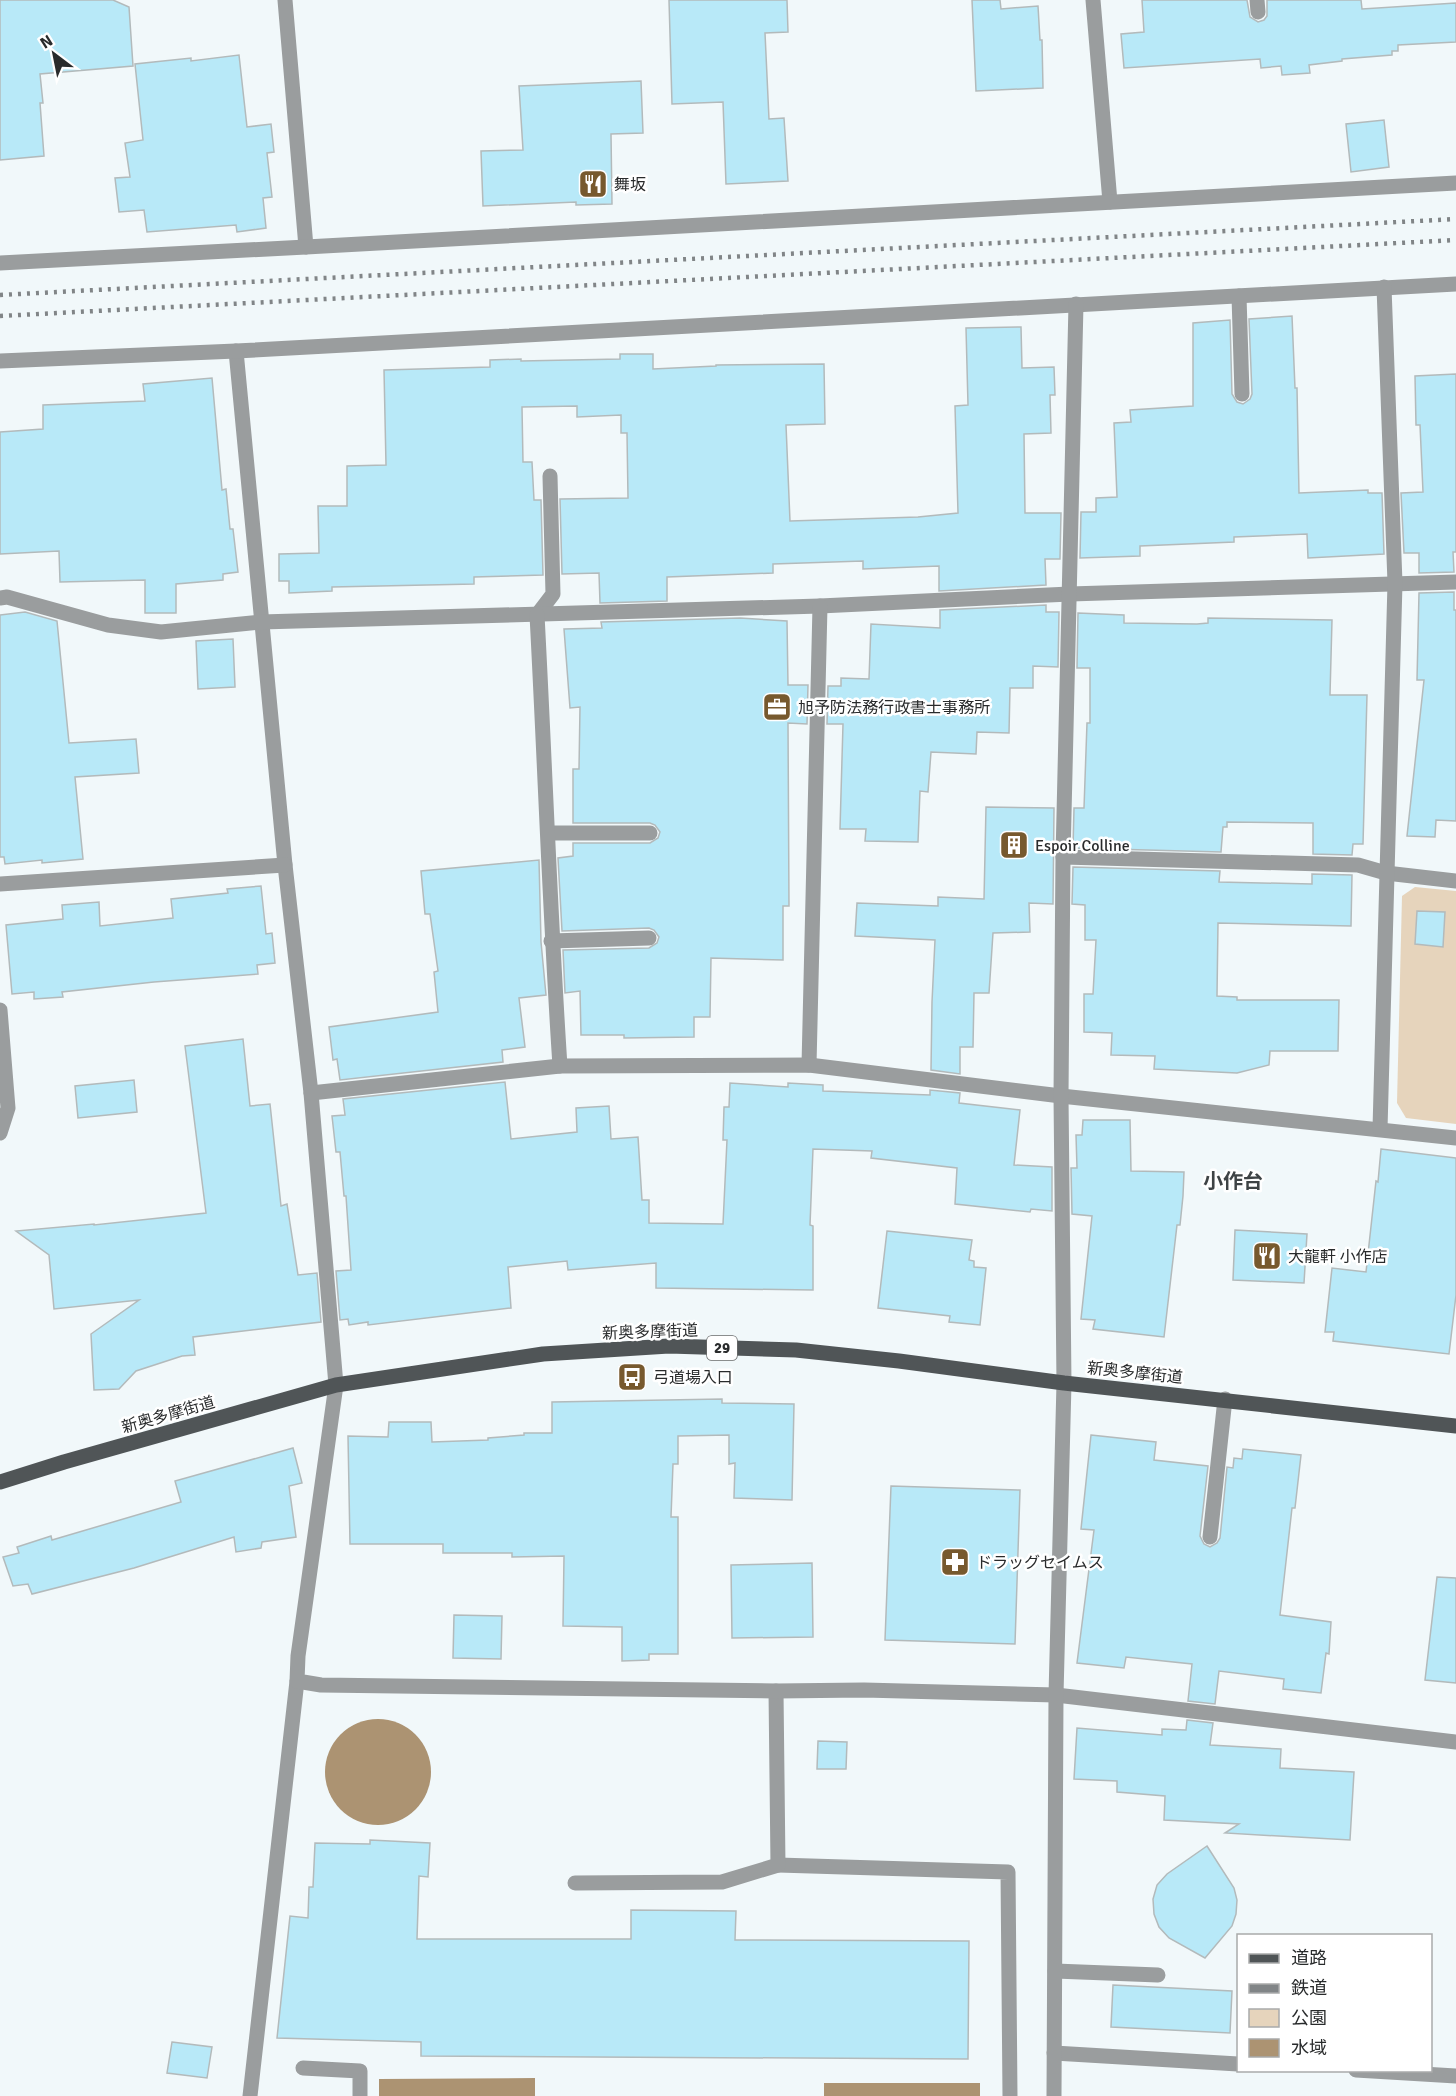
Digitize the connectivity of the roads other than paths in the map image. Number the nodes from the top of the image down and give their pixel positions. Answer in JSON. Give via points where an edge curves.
{"nodes":[{"id":1,"x":285,"y":0,"type":"edge"},
{"id":2,"x":1093,"y":0,"type":"edge"},
{"id":3,"x":1456,"y":183,"type":"edge"},
{"id":4,"x":1110,"y":202,"type":"junction"},
{"id":5,"x":306,"y":247,"type":"junction"},
{"id":6,"x":0,"y":263,"type":"edge"},
{"id":7,"x":1456,"y":284,"type":"edge"},
{"id":8,"x":1384,"y":288,"type":"junction"},
{"id":9,"x":1239,"y":296,"type":"junction"},
{"id":10,"x":1076,"y":304,"type":"junction"},
{"id":11,"x":236,"y":351,"type":"junction"},
{"id":12,"x":0,"y":361,"type":"edge"},
{"id":13,"x":1242,"y":394,"type":"dead end"},
{"id":14,"x":550,"y":476,"type":"dead end"},
{"id":15,"x":1456,"y":582,"type":"edge"},
{"id":16,"x":1395,"y":583,"type":"junction"},
{"id":17,"x":1070,"y":594,"type":"junction"},
{"id":18,"x":0,"y":598,"type":"edge"},
{"id":19,"x":820,"y":606,"type":"junction"},
{"id":20,"x":537,"y":615,"type":"junction"},
{"id":21,"x":261,"y":622,"type":"junction"},
{"id":22,"x":548,"y":833,"type":"junction"},
{"id":23,"x":650,"y":833,"type":"dead end"},
{"id":24,"x":1063,"y":857,"type":"junction"},
{"id":25,"x":285,"y":865,"type":"junction"},
{"id":26,"x":1386,"y":873,"type":"junction"},
{"id":27,"x":1456,"y":881,"type":"edge"},
{"id":28,"x":0,"y":884,"type":"edge"},
{"id":29,"x":649,"y":938,"type":"dead end"},
{"id":30,"x":551,"y":941,"type":"junction"},
{"id":31,"x":0,"y":1010,"type":"edge"},
{"id":32,"x":809,"y":1065,"type":"junction"},
{"id":33,"x":560,"y":1066,"type":"junction"},
{"id":34,"x":311,"y":1093,"type":"junction"},
{"id":35,"x":1061,"y":1096,"type":"junction"},
{"id":36,"x":1380,"y":1129,"type":"junction"},
{"id":37,"x":0,"y":1133,"type":"edge"},
{"id":38,"x":1456,"y":1138,"type":"edge"},
{"id":39,"x":1064,"y":1383,"type":"junction"},
{"id":40,"x":336,"y":1385,"type":"junction"},
{"id":41,"x":1225,"y":1399,"type":"junction"},
{"id":42,"x":1456,"y":1426,"type":"edge"},
{"id":43,"x":0,"y":1482,"type":"edge"},
{"id":44,"x":1210,"y":1537,"type":"dead end"},
{"id":45,"x":297,"y":1681,"type":"junction"},
{"id":46,"x":776,"y":1691,"type":"junction"},
{"id":47,"x":1056,"y":1695,"type":"junction"},
{"id":48,"x":1456,"y":1742,"type":"edge"},
{"id":49,"x":778,"y":1865,"type":"junction"},
{"id":50,"x":575,"y":1883,"type":"dead end"},
{"id":51,"x":1055,"y":1971,"type":"junction"},
{"id":52,"x":1158,"y":1975,"type":"dead end"},
{"id":53,"x":1054,"y":2053,"type":"junction"},
{"id":54,"x":1237,"y":2064,"type":"edge"},
{"id":55,"x":303,"y":2068,"type":"dead end"},
{"id":56,"x":1389,"y":2072,"type":"edge"},
{"id":57,"x":1456,"y":2076,"type":"edge"},
{"id":58,"x":250,"y":2096,"type":"edge"},
{"id":59,"x":360,"y":2096,"type":"edge"},
{"id":60,"x":1010,"y":2096,"type":"edge"},
{"id":61,"x":1054,"y":2096,"type":"edge"}],
"edges":[{"from":1,"to":5,"type":"street"},
{"from":2,"to":4,"type":"street"},
{"from":3,"to":4,"type":"street"},
{"from":4,"to":5,"type":"street"},
{"from":5,"to":6,"type":"street"},
{"from":7,"to":8,"type":"street"},
{"from":8,"to":9,"type":"street"},
{"from":8,"to":16,"type":"street"},
{"from":9,"to":10,"type":"street"},
{"from":9,"to":13,"type":"street"},
{"from":10,"to":11,"type":"street"},
{"from":10,"to":17,"type":"street"},
{"from":11,"to":12,"type":"street"},
{"from":11,"to":21,"type":"street"},
{"from":14,"to":20,"type":"street","via":[[553,594]]},
{"from":15,"to":16,"type":"street"},
{"from":16,"to":17,"type":"street"},
{"from":16,"to":26,"type":"street"},
{"from":17,"to":19,"type":"street"},
{"from":17,"to":24,"type":"street"},
{"from":18,"to":21,"type":"street","via":[[108,625],[161,632]]},
{"from":19,"to":20,"type":"street"},
{"from":19,"to":32,"type":"street"},
{"from":20,"to":21,"type":"street"},
{"from":20,"to":22,"type":"street"},
{"from":21,"to":25,"type":"street"},
{"from":22,"to":23,"type":"street"},
{"from":22,"to":30,"type":"street"},
{"from":24,"to":26,"type":"street","via":[[1358,865]]},
{"from":24,"to":35,"type":"street"},
{"from":25,"to":28,"type":"street"},
{"from":25,"to":34,"type":"street"},
{"from":26,"to":27,"type":"street"},
{"from":26,"to":36,"type":"street"},
{"from":29,"to":30,"type":"street"},
{"from":30,"to":33,"type":"street"},
{"from":31,"to":37,"type":"street","via":[[8,1108]]},
{"from":32,"to":33,"type":"street"},
{"from":32,"to":35,"type":"street"},
{"from":33,"to":34,"type":"street"},
{"from":34,"to":40,"type":"street"},
{"from":35,"to":36,"type":"street"},
{"from":35,"to":39,"type":"street"},
{"from":36,"to":38,"type":"street"},
{"from":39,"to":40,"type":"main road","name":"新奥多摩街道","number":"29","via":[[807,1352],[669,1346],[543,1353]]},
{"from":39,"to":41,"type":"main road","name":"新奥多摩街道","number":"29"},
{"from":39,"to":47,"type":"street"},
{"from":40,"to":43,"type":"main road","name":"新奥多摩街道","number":"29"},
{"from":40,"to":45,"type":"street"},
{"from":41,"to":42,"type":"main road","name":"新奥多摩街道","number":"29"},
{"from":41,"to":44,"type":"street"},
{"from":45,"to":46,"type":"street","via":[[321,1685]]},
{"from":45,"to":58,"type":"street"},
{"from":46,"to":47,"type":"street"},
{"from":46,"to":49,"type":"street"},
{"from":47,"to":48,"type":"street"},
{"from":47,"to":51,"type":"street"},
{"from":49,"to":50,"type":"street","via":[[722,1882]]},
{"from":49,"to":60,"type":"street","via":[[1008,1872]]},
{"from":51,"to":52,"type":"street"},
{"from":51,"to":53,"type":"street"},
{"from":53,"to":54,"type":"street"},
{"from":53,"to":61,"type":"street"},
{"from":55,"to":59,"type":"street","via":[[360,2071]]},
{"from":56,"to":57,"type":"street"}]}
